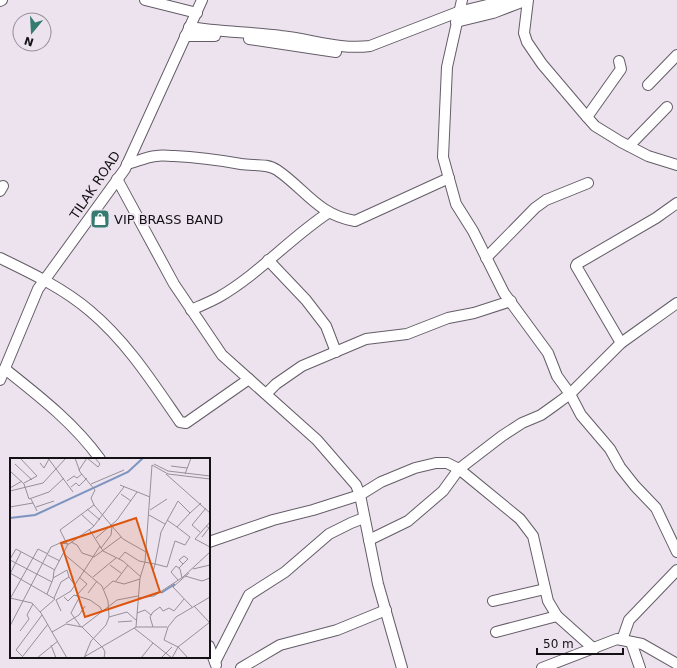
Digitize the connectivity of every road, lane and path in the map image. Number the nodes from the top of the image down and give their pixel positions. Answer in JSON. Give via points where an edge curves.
{"nodes":[{"id":1,"x":145,"y":0,"type":"edge"},
{"id":2,"x":202,"y":0,"type":"edge"},
{"id":3,"x":462,"y":0,"type":"edge"},
{"id":4,"x":508,"y":0,"type":"edge"},
{"id":5,"x":527,"y":0,"type":"edge"},
{"id":6,"x":197,"y":13,"type":"junction"},
{"id":7,"x":457,"y":17,"type":"junction"},
{"id":8,"x":187,"y":32,"type":"junction"},
{"id":9,"x":677,"y":55,"type":"edge"},
{"id":10,"x":619,"y":60,"type":"dead end"},
{"id":11,"x":648,"y":85,"type":"dead end"},
{"id":12,"x":667,"y":107,"type":"dead end"},
{"id":13,"x":587,"y":117,"type":"junction"},
{"id":14,"x":629,"y":146,"type":"junction"},
{"id":15,"x":127,"y":164,"type":"junction"},
{"id":16,"x":677,"y":165,"type":"edge"},
{"id":17,"x":449,"y":178,"type":"junction"},
{"id":18,"x":117,"y":179,"type":"junction"},
{"id":19,"x":588,"y":183,"type":"dead end"},
{"id":20,"x":677,"y":203,"type":"edge"},
{"id":21,"x":328,"y":213,"type":"junction"},
{"id":22,"x":0,"y":258,"type":"edge"},
{"id":23,"x":486,"y":258,"type":"junction"},
{"id":24,"x":268,"y":260,"type":"junction"},
{"id":25,"x":45,"y":280,"type":"junction"},
{"id":26,"x":511,"y":301,"type":"junction"},
{"id":27,"x":677,"y":303,"type":"edge"},
{"id":28,"x":191,"y":310,"type":"junction"},
{"id":29,"x":621,"y":343,"type":"junction"},
{"id":30,"x":336,"y":352,"type":"junction"},
{"id":31,"x":5,"y":368,"type":"junction"},
{"id":32,"x":249,"y":379,"type":"junction"},
{"id":33,"x":0,"y":380,"type":"edge"},
{"id":34,"x":266,"y":394,"type":"junction"},
{"id":35,"x":570,"y":394,"type":"junction"},
{"id":36,"x":99,"y":458,"type":"edge"},
{"id":37,"x":459,"y":469,"type":"junction"},
{"id":38,"x":360,"y":496,"type":"junction"},
{"id":39,"x":364,"y":518,"type":"junction"},
{"id":40,"x":369,"y":540,"type":"junction"},
{"id":41,"x":210,"y":542,"type":"edge"},
{"id":42,"x":677,"y":552,"type":"edge"},
{"id":43,"x":677,"y":570,"type":"edge"},
{"id":44,"x":545,"y":589,"type":"junction"},
{"id":45,"x":493,"y":601,"type":"dead end"},
{"id":46,"x":386,"y":610,"type":"junction"},
{"id":47,"x":557,"y":616,"type":"junction"},
{"id":48,"x":496,"y":632,"type":"dead end"},
{"id":49,"x":627,"y":641,"type":"junction"},
{"id":50,"x":210,"y":649,"type":"edge"},
{"id":51,"x":594,"y":649,"type":"junction"},
{"id":52,"x":677,"y":664,"type":"edge"},
{"id":53,"x":216,"y":665,"type":"edge"},
{"id":54,"x":241,"y":668,"type":"edge"},
{"id":55,"x":402,"y":668,"type":"edge"},
{"id":56,"x":542,"y":668,"type":"edge"},
{"id":57,"x":640,"y":668,"type":"edge"}],
"edges":[{"from":1,"to":6,"type":"street"},
{"from":2,"to":6,"type":"street","name":"TILAK ROAD"},
{"from":3,"to":7,"type":"street"},
{"from":4,"to":7,"type":"street"},
{"from":5,"to":7,"type":"street","via":[[492,13]]},
{"from":5,"to":13,"type":"street","via":[[524,33],[527,42],[542,64]]},
{"from":6,"to":8,"type":"street","name":"TILAK ROAD"},
{"from":7,"to":8,"type":"street","via":[[370,46],[339,47],[281,36]]},
{"from":7,"to":17,"type":"street","via":[[447,67],[444,120],[443,157]]},
{"from":8,"to":15,"type":"street","name":"TILAK ROAD"},
{"from":9,"to":11,"type":"street"},
{"from":10,"to":13,"type":"street","via":[[621,69]]},
{"from":12,"to":14,"type":"street"},
{"from":13,"to":14,"type":"street","via":[[595,126]]},
{"from":14,"to":16,"type":"street","via":[[648,156]]},
{"from":15,"to":18,"type":"street","name":"TILAK ROAD"},
{"from":15,"to":21,"type":"street","via":[[157,155],[203,157],[268,166],[276,169]]},
{"from":17,"to":21,"type":"street","via":[[355,221]]},
{"from":17,"to":23,"type":"street","via":[[456,204],[474,231]]},
{"from":18,"to":25,"type":"street","name":"TILAK ROAD"},
{"from":18,"to":28,"type":"street","via":[[174,284]]},
{"from":19,"to":23,"type":"street","via":[[540,204]]},
{"from":20,"to":29,"type":"street","via":[[576,266]]},
{"from":21,"to":24,"type":"street","via":[[308,226]]},
{"from":22,"to":25,"type":"street"},
{"from":23,"to":26,"type":"street"},
{"from":24,"to":28,"type":"street","via":[[219,297]]},
{"from":24,"to":30,"type":"street","via":[[306,300],[326,326]]},
{"from":25,"to":31,"type":"street","name":"TILAK ROAD","via":[[38,289]]},
{"from":25,"to":32,"type":"street","via":[[90,311],[136,358],[180,422],[186,424]]},
{"from":26,"to":30,"type":"street","via":[[474,314],[448,318],[407,334],[366,339]]},
{"from":26,"to":35,"type":"street","via":[[548,353],[557,376]]},
{"from":27,"to":29,"type":"street"},
{"from":28,"to":32,"type":"street","via":[[222,356]]},
{"from":29,"to":35,"type":"street"},
{"from":30,"to":34,"type":"street","via":[[302,366]]},
{"from":31,"to":33,"type":"street","name":"TILAK ROAD"},
{"from":31,"to":36,"type":"street","via":[[56,410]]},
{"from":32,"to":34,"type":"street"},
{"from":34,"to":38,"type":"street","via":[[317,440],[356,485]]},
{"from":35,"to":37,"type":"street","via":[[540,415],[502,436]]},
{"from":35,"to":42,"type":"street","via":[[581,415],[610,449],[620,467],[656,508]]},
{"from":37,"to":38,"type":"street","via":[[447,463],[414,468],[381,482]]},
{"from":37,"to":40,"type":"street","via":[[443,491],[408,521]]},
{"from":37,"to":44,"type":"street","via":[[529,528]]},
{"from":38,"to":39,"type":"street"},
{"from":38,"to":41,"type":"street","via":[[273,520]]},
{"from":39,"to":40,"type":"street"},
{"from":39,"to":53,"type":"street","via":[[350,522],[329,534],[286,572],[249,595]]},
{"from":40,"to":46,"type":"street"},
{"from":43,"to":49,"type":"street","via":[[629,620]]},
{"from":44,"to":45,"type":"street"},
{"from":44,"to":47,"type":"street","via":[[548,601]]},
{"from":46,"to":54,"type":"street","via":[[337,630],[280,645]]},
{"from":46,"to":55,"type":"street"},
{"from":47,"to":48,"type":"street"},
{"from":47,"to":51,"type":"street"},
{"from":49,"to":51,"type":"street","via":[[617,639]]},
{"from":49,"to":52,"type":"street","via":[[642,644]]},
{"from":49,"to":57,"type":"street"},
{"from":50,"to":53,"type":"street"},
{"from":51,"to":56,"type":"street"}]}
